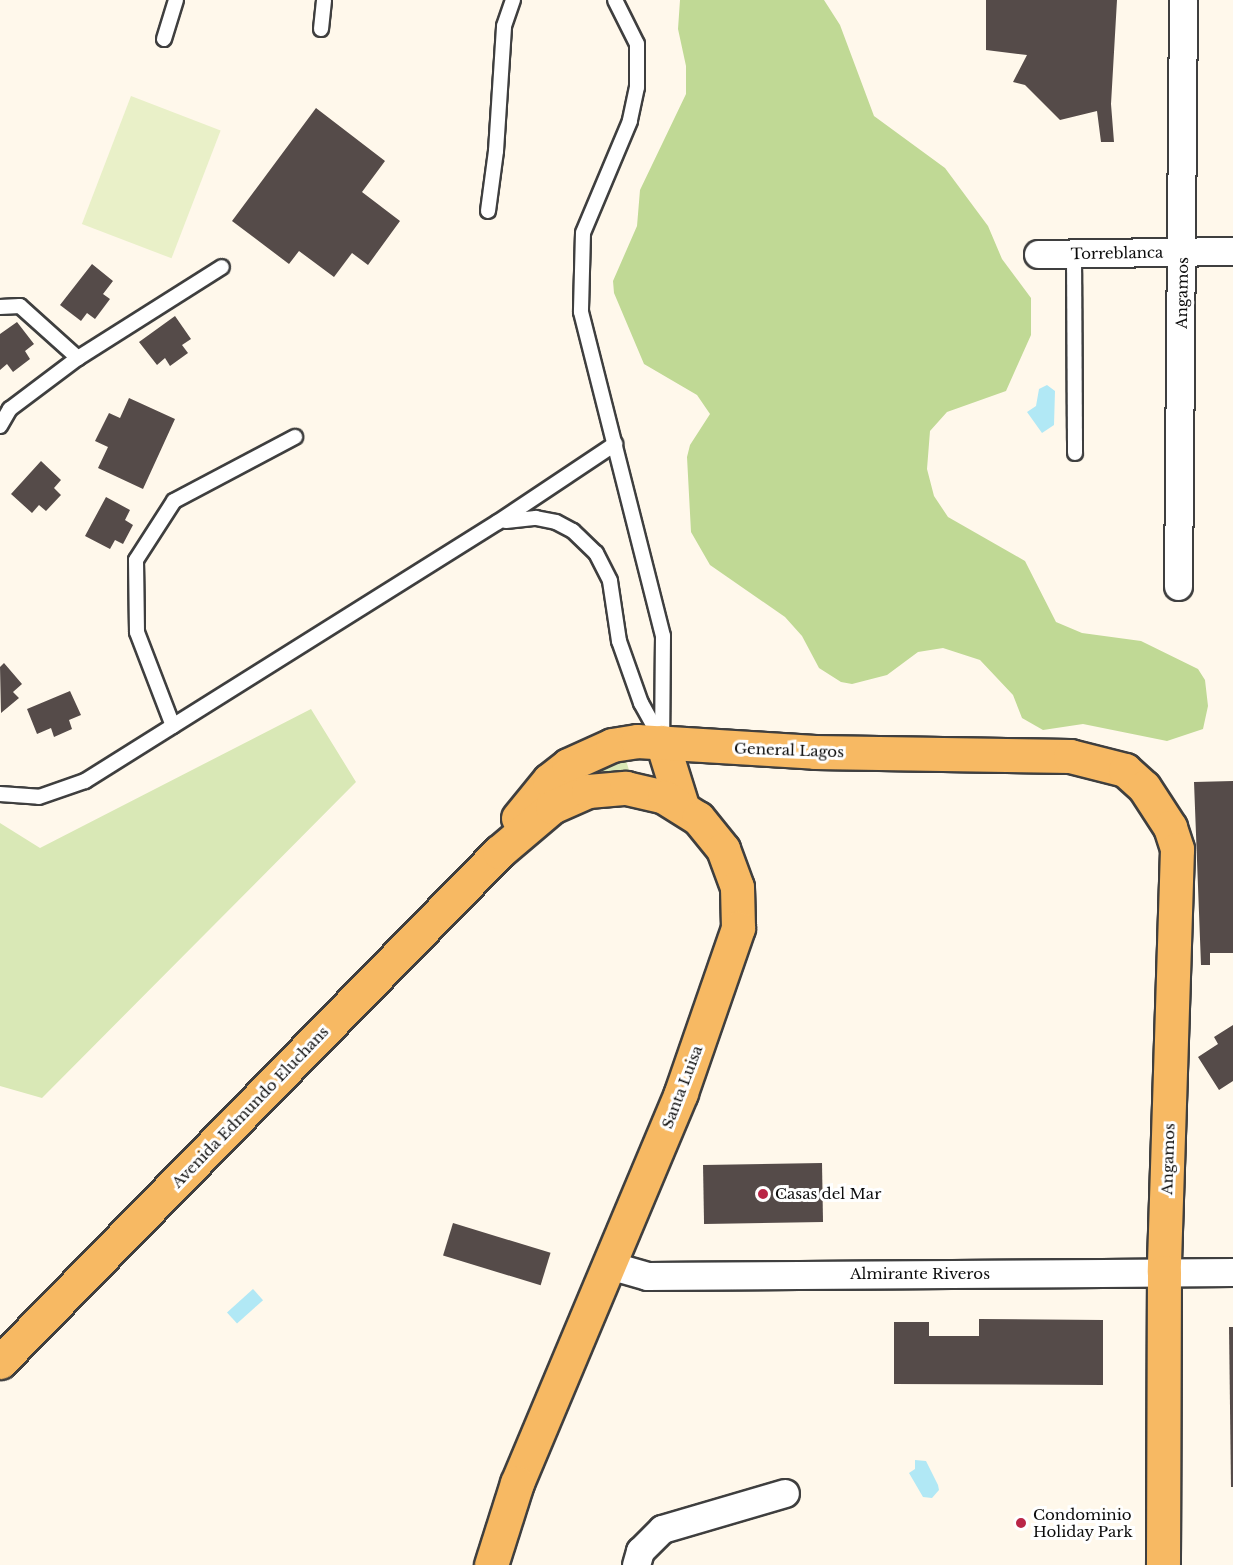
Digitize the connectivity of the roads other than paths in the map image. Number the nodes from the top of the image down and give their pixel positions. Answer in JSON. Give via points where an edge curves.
{"nodes":[{"id":1,"x":176,"y":0,"type":"edge"},
{"id":2,"x":324,"y":0,"type":"edge"},
{"id":3,"x":513,"y":0,"type":"edge"},
{"id":4,"x":615,"y":0,"type":"edge"},
{"id":5,"x":1182,"y":0,"type":"edge"},
{"id":6,"x":321,"y":29,"type":"dead end"},
{"id":7,"x":165,"y":39,"type":"dead end"},
{"id":8,"x":488,"y":210,"type":"dead end"},
{"id":9,"x":1183,"y":251,"type":"junction"},
{"id":10,"x":1233,"y":251,"type":"edge"},
{"id":11,"x":1038,"y":254,"type":"dead end"},
{"id":12,"x":1074,"y":254,"type":"junction"},
{"id":13,"x":222,"y":267,"type":"dead end"},
{"id":14,"x":0,"y":307,"type":"edge"},
{"id":15,"x":78,"y":358,"type":"junction"},
{"id":16,"x":0,"y":426,"type":"edge"},
{"id":17,"x":295,"y":437,"type":"dead end"},
{"id":18,"x":615,"y":444,"type":"junction"},
{"id":19,"x":1075,"y":453,"type":"dead end"},
{"id":20,"x":498,"y":522,"type":"junction"},
{"id":21,"x":1178,"y":586,"type":"dead end"},
{"id":22,"x":173,"y":726,"type":"junction"},
{"id":23,"x":662,"y":742,"type":"junction"},
{"id":24,"x":1125,"y":770,"type":"joint"},
{"id":25,"x":0,"y":794,"type":"edge"},
{"id":26,"x":682,"y":806,"type":"junction"},
{"id":27,"x":499,"y":852,"type":"junction"},
{"id":28,"x":609,"y":1264,"type":"junction"},
{"id":29,"x":1164,"y":1272,"type":"junction"},
{"id":30,"x":1233,"y":1272,"type":"edge"},
{"id":31,"x":0,"y":1362,"type":"edge"},
{"id":32,"x":785,"y":1493,"type":"dead end"},
{"id":33,"x":490,"y":1565,"type":"edge"},
{"id":34,"x":636,"y":1565,"type":"edge"},
{"id":35,"x":1163,"y":1565,"type":"edge"}],
"edges":[{"from":1,"to":7,"type":"lane"},
{"from":2,"to":6,"type":"lane"},
{"from":3,"to":8,"type":"lane","via":[[504,26]]},
{"from":4,"to":18,"type":"lane","via":[[638,44],[637,87],[630,121],[614,164],[589,214],[579,262],[581,312]]},
{"from":5,"to":9,"type":"street","name":"Angamos"},
{"from":9,"to":10,"type":"street","name":"Torreblanca"},
{"from":9,"to":12,"type":"street","name":"Torreblanca"},
{"from":9,"to":21,"type":"street","name":"Angamos"},
{"from":11,"to":12,"type":"street","name":"Torreblanca"},
{"from":12,"to":19,"type":"lane"},
{"from":13,"to":15,"type":"lane"},
{"from":14,"to":15,"type":"lane","via":[[20,306]]},
{"from":15,"to":16,"type":"lane","via":[[10,409]]},
{"from":17,"to":22,"type":"lane","via":[[174,501],[136,560],[137,632]]},
{"from":18,"to":20,"type":"lane"},
{"from":18,"to":23,"type":"lane","via":[[663,636]]},
{"from":20,"to":22,"type":"lane"},
{"from":20,"to":23,"type":"lane","via":[[517,518],[556,522],[573,531],[596,553],[610,581],[619,641],[641,703]]},
{"from":22,"to":25,"type":"lane","via":[[62,791],[39,797]]},
{"from":23,"to":24,"type":"main road","name":"General Lagos","via":[[815,752],[1070,756]]},
{"from":23,"to":26,"type":"main road"},
{"from":23,"to":27,"type":"main road","name":"General Lagos","via":[[612,745],[568,765],[520,814]]},
{"from":24,"to":29,"type":"main road","name":"Angamos","via":[[1160,807],[1177,849]]},
{"from":26,"to":27,"type":"main road","name":"Santa Luisa","via":[[645,791],[588,791],[552,807]]},
{"from":26,"to":28,"type":"main road","name":"Santa Luisa","via":[[712,833],[732,868],[737,887],[738,928],[719,992],[681,1092]]},
{"from":27,"to":31,"type":"main road","name":"Avenida Edmundo Eluchans"},
{"from":28,"to":29,"type":"street","name":"Almirante Riveros","via":[[647,1276]]},
{"from":28,"to":33,"type":"main road","name":"Santa Luisa","via":[[517,1483]]},
{"from":29,"to":30,"type":"street","name":"Almirante Riveros"},
{"from":29,"to":35,"type":"main road","name":"Angamos"},
{"from":32,"to":34,"type":"street","via":[[662,1528],[646,1544]]}]}
